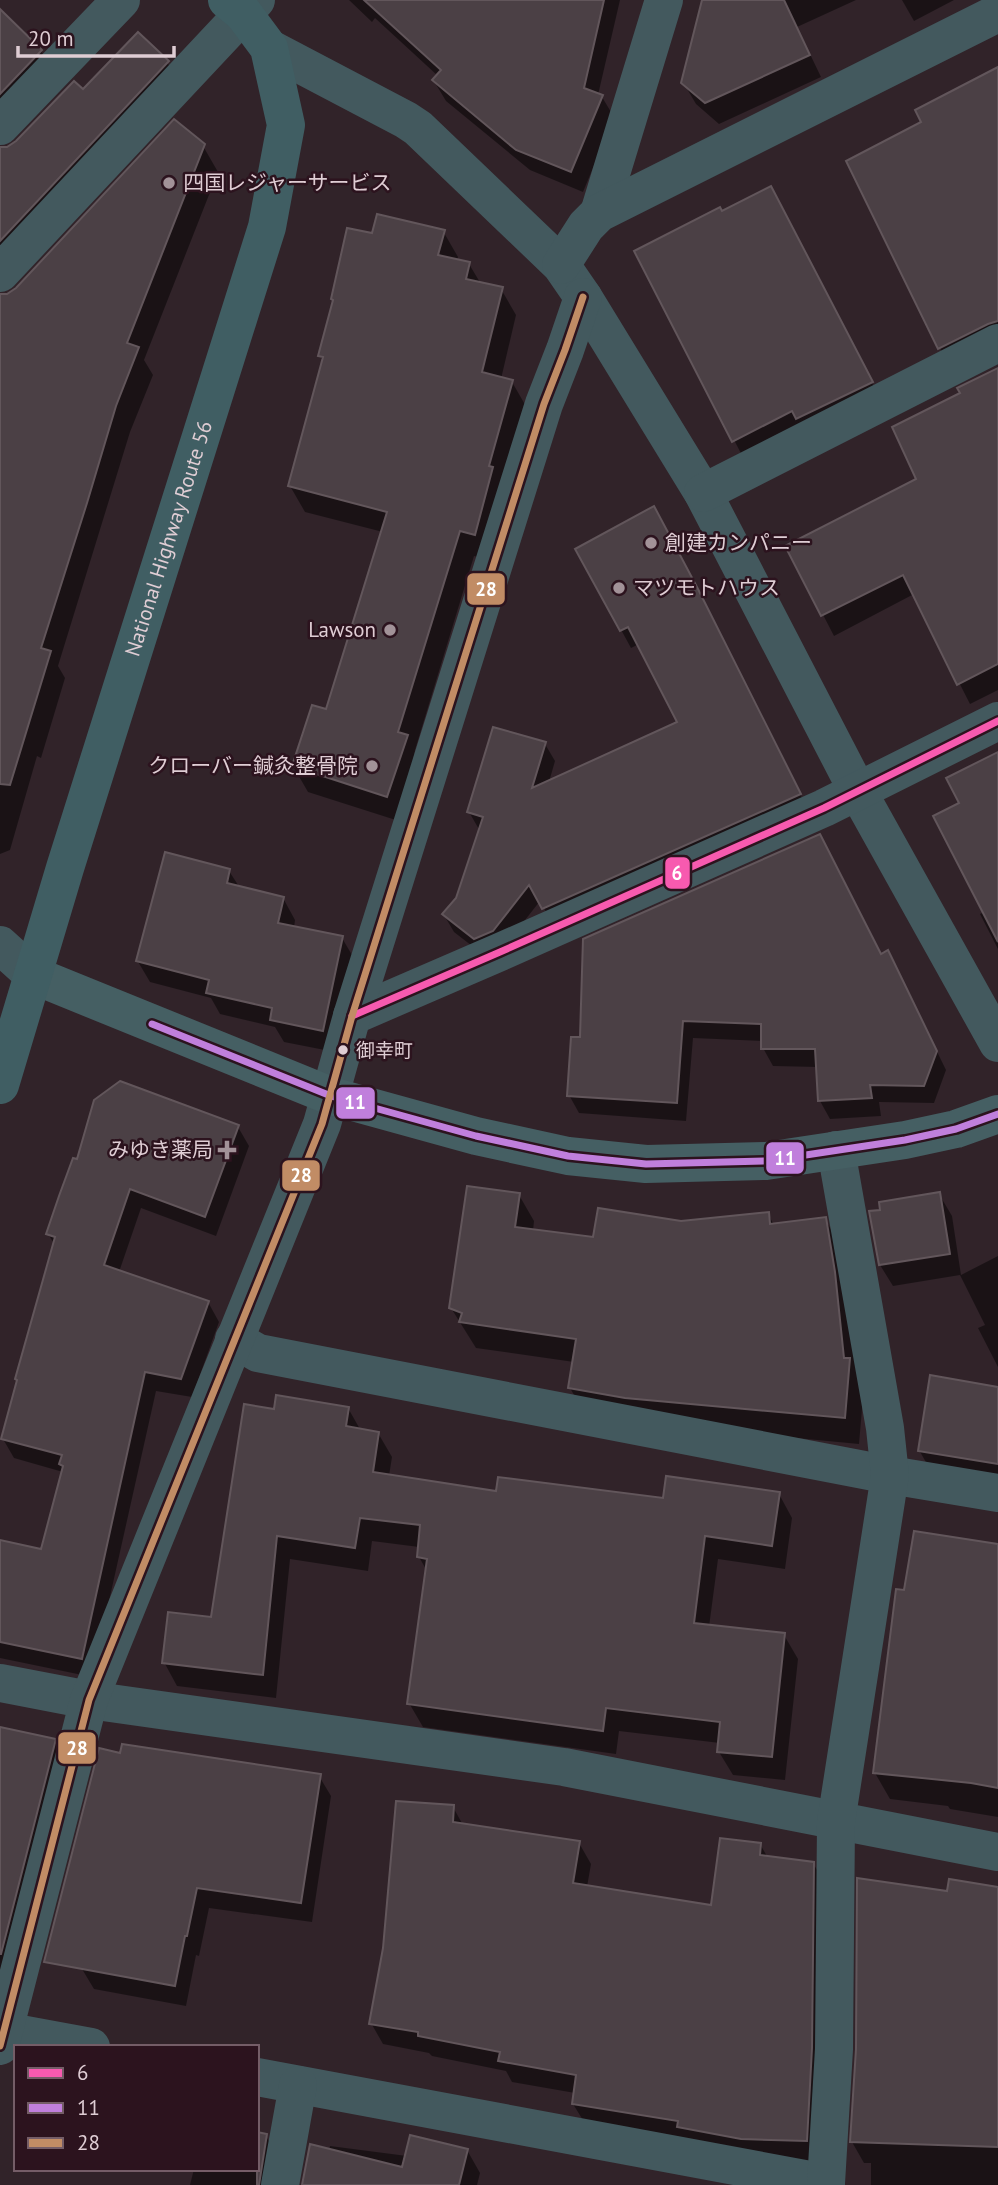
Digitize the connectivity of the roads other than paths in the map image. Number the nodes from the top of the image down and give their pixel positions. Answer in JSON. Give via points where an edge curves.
{"nodes":[{"id":1,"x":121,"y":0,"type":"edge"},
{"id":2,"x":664,"y":0,"type":"edge"},
{"id":3,"x":242,"y":4,"type":"edge"},
{"id":4,"x":998,"y":13,"type":"edge"},
{"id":5,"x":269,"y":48,"type":"junction"},
{"id":6,"x":0,"y":126,"type":"edge"},
{"id":7,"x":599,"y":213,"type":"junction"},
{"id":8,"x":561,"y":265,"type":"junction"},
{"id":9,"x":0,"y":273,"type":"edge"},
{"id":10,"x":583,"y":297,"type":"junction"},
{"id":11,"x":998,"y":343,"type":"edge"},
{"id":12,"x":703,"y":493,"type":"junction"},
{"id":13,"x":998,"y":721,"type":"edge"},
{"id":14,"x":857,"y":790,"type":"junction"},
{"id":15,"x":0,"y":945,"type":"edge"},
{"id":16,"x":33,"y":975,"type":"junction"},
{"id":17,"x":352,"y":1016,"type":"junction"},
{"id":18,"x":998,"y":1043,"type":"edge"},
{"id":19,"x":0,"y":1086,"type":"edge"},
{"id":20,"x":331,"y":1096,"type":"junction"},
{"id":21,"x":998,"y":1114,"type":"edge"},
{"id":22,"x":836,"y":1150,"type":"junction"},
{"id":23,"x":234,"y":1339,"type":"junction"},
{"id":24,"x":890,"y":1475,"type":"junction"},
{"id":25,"x":998,"y":1493,"type":"edge"},
{"id":26,"x":0,"y":1683,"type":"edge"},
{"id":27,"x":89,"y":1700,"type":"junction"},
{"id":28,"x":836,"y":1822,"type":"junction"},
{"id":29,"x":998,"y":1852,"type":"edge"},
{"id":30,"x":2,"y":2039,"type":"edge"},
{"id":31,"x":69,"y":2045,"type":"edge"},
{"id":32,"x":259,"y":2077,"type":"edge"},
{"id":33,"x":298,"y":2085,"type":"junction"},
{"id":34,"x":826,"y":2184,"type":"edge"},
{"id":35,"x":280,"y":2185,"type":"edge"}],
"edges":[{"from":1,"to":6,"type":"street"},
{"from":2,"to":7,"type":"street"},
{"from":3,"to":5,"type":"highway","name":"National Highway Route 56"},
{"from":3,"to":9,"type":"street"},
{"from":4,"to":7,"type":"street"},
{"from":5,"to":8,"type":"street","via":[[418,128]]},
{"from":5,"to":16,"type":"highway","name":"National Highway Route 56","via":[[286,125],[267,227]]},
{"from":7,"to":8,"type":"street"},
{"from":8,"to":10,"type":"street"},
{"from":10,"to":12,"type":"street"},
{"from":10,"to":17,"type":"street","via":[[544,404]]},
{"from":11,"to":12,"type":"street"},
{"from":12,"to":14,"type":"street"},
{"from":13,"to":14,"type":"street"},
{"from":14,"to":17,"type":"street"},
{"from":14,"to":18,"type":"street"},
{"from":15,"to":16,"type":"street"},
{"from":16,"to":19,"type":"highway","name":"National Highway Route 56"},
{"from":16,"to":20,"type":"main road"},
{"from":17,"to":20,"type":"street"},
{"from":20,"to":22,"type":"main road","via":[[568,1156],[700,1164],[766,1161]]},
{"from":20,"to":23,"type":"street"},
{"from":21,"to":22,"type":"main road","via":[[956,1129]]},
{"from":22,"to":24,"type":"street"},
{"from":23,"to":24,"type":"street","via":[[258,1353]]},
{"from":23,"to":27,"type":"street"},
{"from":24,"to":25,"type":"street"},
{"from":24,"to":28,"type":"street"},
{"from":26,"to":27,"type":"street"},
{"from":27,"to":28,"type":"street","via":[[564,1767]]},
{"from":27,"to":30,"type":"street"},
{"from":28,"to":29,"type":"street"},
{"from":28,"to":34,"type":"street","via":[[834,2049]]},
{"from":30,"to":31,"type":"street"},
{"from":32,"to":33,"type":"street"},
{"from":33,"to":34,"type":"street"},
{"from":33,"to":35,"type":"street"}]}
